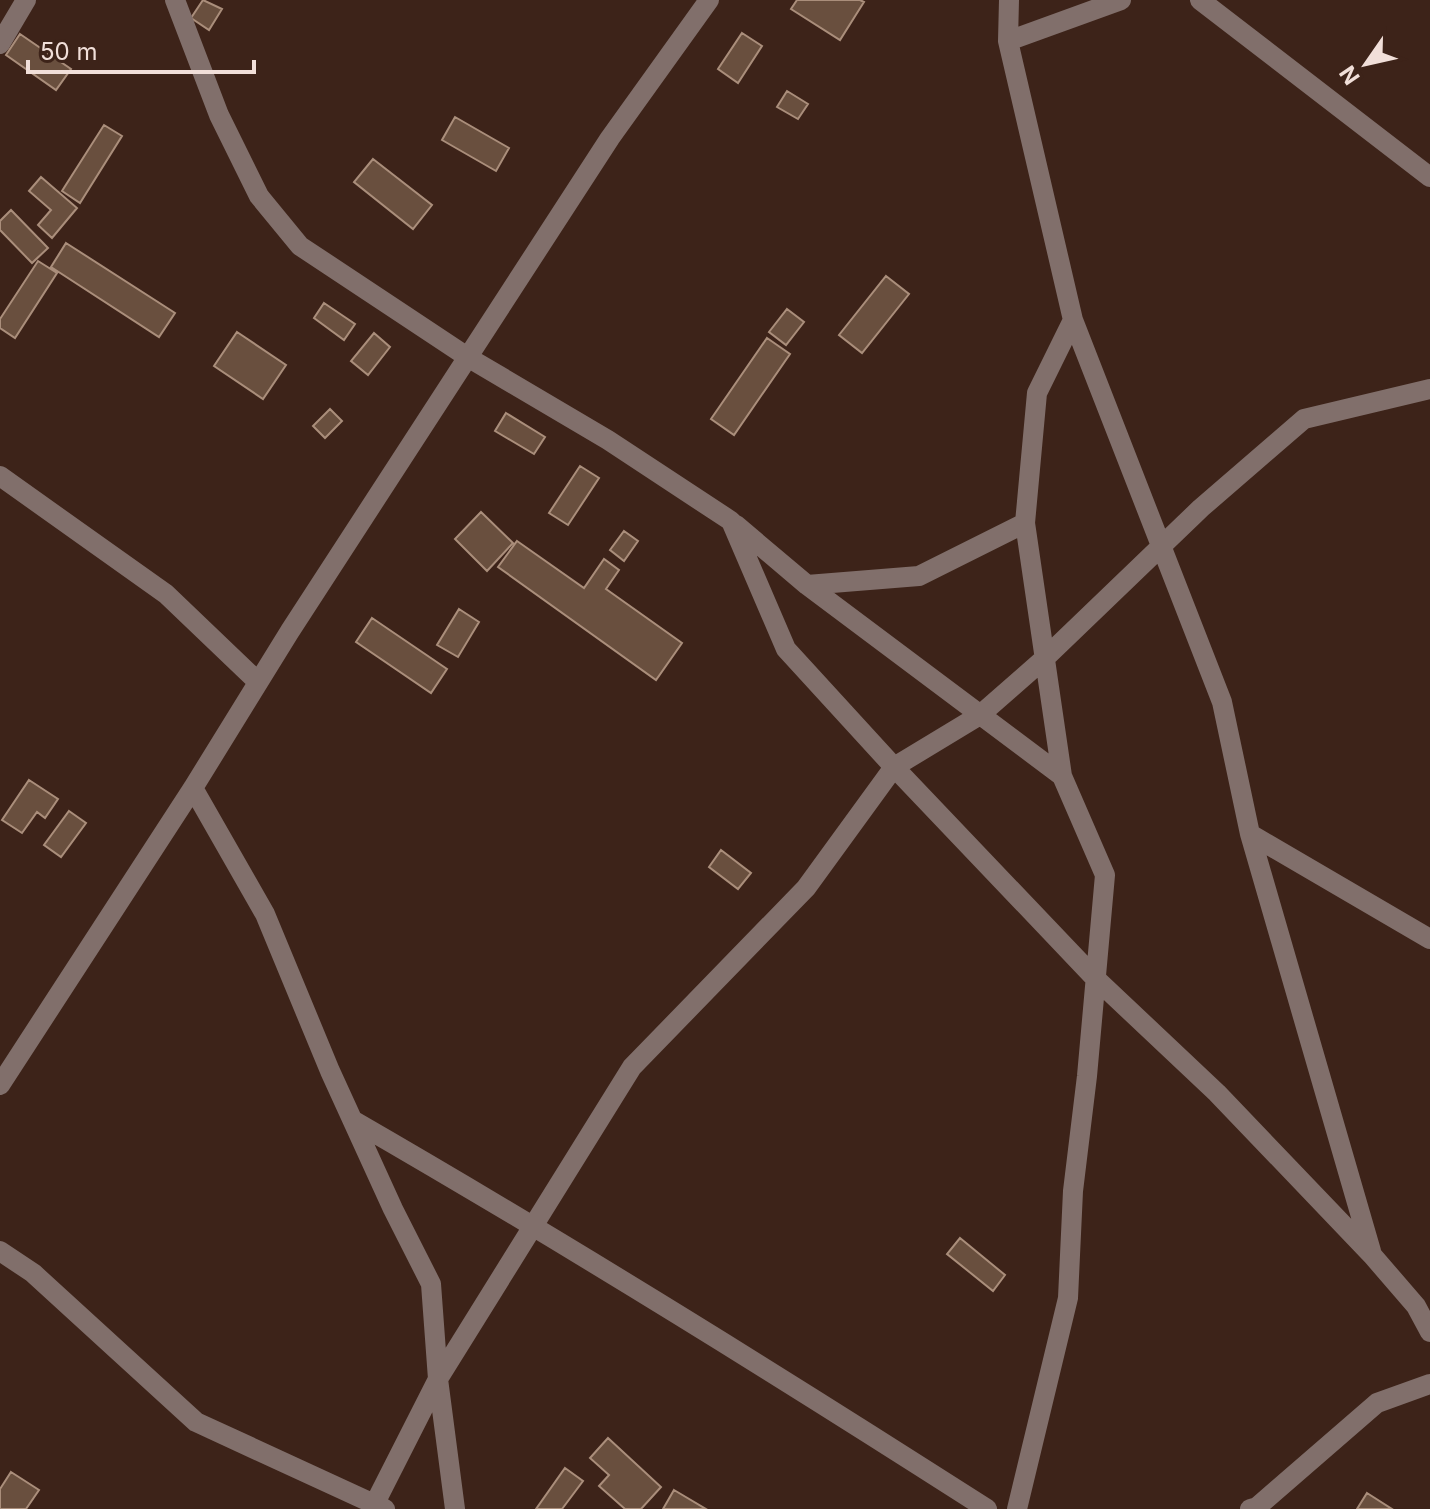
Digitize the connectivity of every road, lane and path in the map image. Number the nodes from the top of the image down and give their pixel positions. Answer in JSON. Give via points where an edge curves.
{"nodes":[{"id":1,"x":26,"y":0,"type":"edge"},
{"id":2,"x":175,"y":0,"type":"edge"},
{"id":3,"x":709,"y":0,"type":"edge"},
{"id":4,"x":1009,"y":0,"type":"edge"},
{"id":5,"x":1121,"y":0,"type":"edge"},
{"id":6,"x":1200,"y":0,"type":"edge"},
{"id":7,"x":1008,"y":41,"type":"junction"},
{"id":8,"x":0,"y":44,"type":"edge"},
{"id":9,"x":1430,"y":177,"type":"edge"},
{"id":10,"x":1073,"y":320,"type":"junction"},
{"id":11,"x":469,"y":358,"type":"junction"},
{"id":12,"x":1430,"y":389,"type":"edge"},
{"id":13,"x":0,"y":476,"type":"edge"},
{"id":14,"x":731,"y":521,"type":"junction"},
{"id":15,"x":1025,"y":523,"type":"junction"},
{"id":16,"x":1162,"y":548,"type":"junction"},
{"id":17,"x":807,"y":585,"type":"junction"},
{"id":18,"x":1045,"y":658,"type":"junction"},
{"id":19,"x":258,"y":682,"type":"junction"},
{"id":20,"x":980,"y":715,"type":"junction"},
{"id":21,"x":894,"y":767,"type":"junction"},
{"id":22,"x":1062,"y":776,"type":"junction"},
{"id":23,"x":193,"y":788,"type":"junction"},
{"id":24,"x":1250,"y":834,"type":"junction"},
{"id":25,"x":1430,"y":939,"type":"edge"},
{"id":26,"x":1094,"y":977,"type":"junction"},
{"id":27,"x":0,"y":1085,"type":"edge"},
{"id":28,"x":354,"y":1121,"type":"junction"},
{"id":29,"x":533,"y":1225,"type":"junction"},
{"id":30,"x":0,"y":1251,"type":"edge"},
{"id":31,"x":1372,"y":1255,"type":"junction"},
{"id":32,"x":1430,"y":1332,"type":"edge"},
{"id":33,"x":438,"y":1379,"type":"junction"},
{"id":34,"x":1430,"y":1384,"type":"edge"},
{"id":35,"x":377,"y":1508,"type":"edge"},
{"id":36,"x":455,"y":1509,"type":"edge"},
{"id":37,"x":987,"y":1509,"type":"edge"},
{"id":38,"x":1017,"y":1509,"type":"edge"},
{"id":39,"x":1250,"y":1509,"type":"edge"}],
"edges":[{"from":1,"to":8,"type":"street"},
{"from":2,"to":11,"type":"street","via":[[219,115],[259,196],[275,216],[300,246]]},
{"from":3,"to":11,"type":"street","via":[[610,138]]},
{"from":4,"to":7,"type":"street"},
{"from":5,"to":7,"type":"street"},
{"from":6,"to":9,"type":"street"},
{"from":7,"to":10,"type":"street"},
{"from":10,"to":15,"type":"street","via":[[1037,393]]},
{"from":10,"to":16,"type":"street"},
{"from":11,"to":14,"type":"street"},
{"from":11,"to":19,"type":"street"},
{"from":12,"to":16,"type":"street","via":[[1304,419]]},
{"from":13,"to":19,"type":"street","via":[[166,594]]},
{"from":14,"to":17,"type":"street"},
{"from":14,"to":21,"type":"street","via":[[786,649]]},
{"from":15,"to":17,"type":"street","via":[[919,576]]},
{"from":15,"to":18,"type":"street"},
{"from":16,"to":18,"type":"street"},
{"from":16,"to":24,"type":"street","via":[[1222,702]]},
{"from":17,"to":20,"type":"street"},
{"from":18,"to":20,"type":"street"},
{"from":18,"to":22,"type":"street"},
{"from":19,"to":23,"type":"street"},
{"from":20,"to":21,"type":"street"},
{"from":20,"to":22,"type":"street"},
{"from":21,"to":26,"type":"street"},
{"from":21,"to":29,"type":"street","via":[[806,888],[632,1067]]},
{"from":22,"to":26,"type":"street","via":[[1105,875]]},
{"from":23,"to":27,"type":"street"},
{"from":23,"to":28,"type":"street","via":[[265,914]]},
{"from":24,"to":25,"type":"street"},
{"from":24,"to":31,"type":"street"},
{"from":26,"to":31,"type":"street","via":[[1217,1093]]},
{"from":26,"to":38,"type":"street","via":[[1068,1298]]},
{"from":28,"to":29,"type":"street"},
{"from":28,"to":33,"type":"street","via":[[431,1284]]},
{"from":29,"to":33,"type":"street"},
{"from":29,"to":37,"type":"street"},
{"from":30,"to":35,"type":"street","via":[[33,1273],[196,1422]]},
{"from":31,"to":32,"type":"street","via":[[1416,1306]]},
{"from":33,"to":35,"type":"street"},
{"from":33,"to":36,"type":"street"},
{"from":34,"to":39,"type":"street","via":[[1377,1403]]}]}
